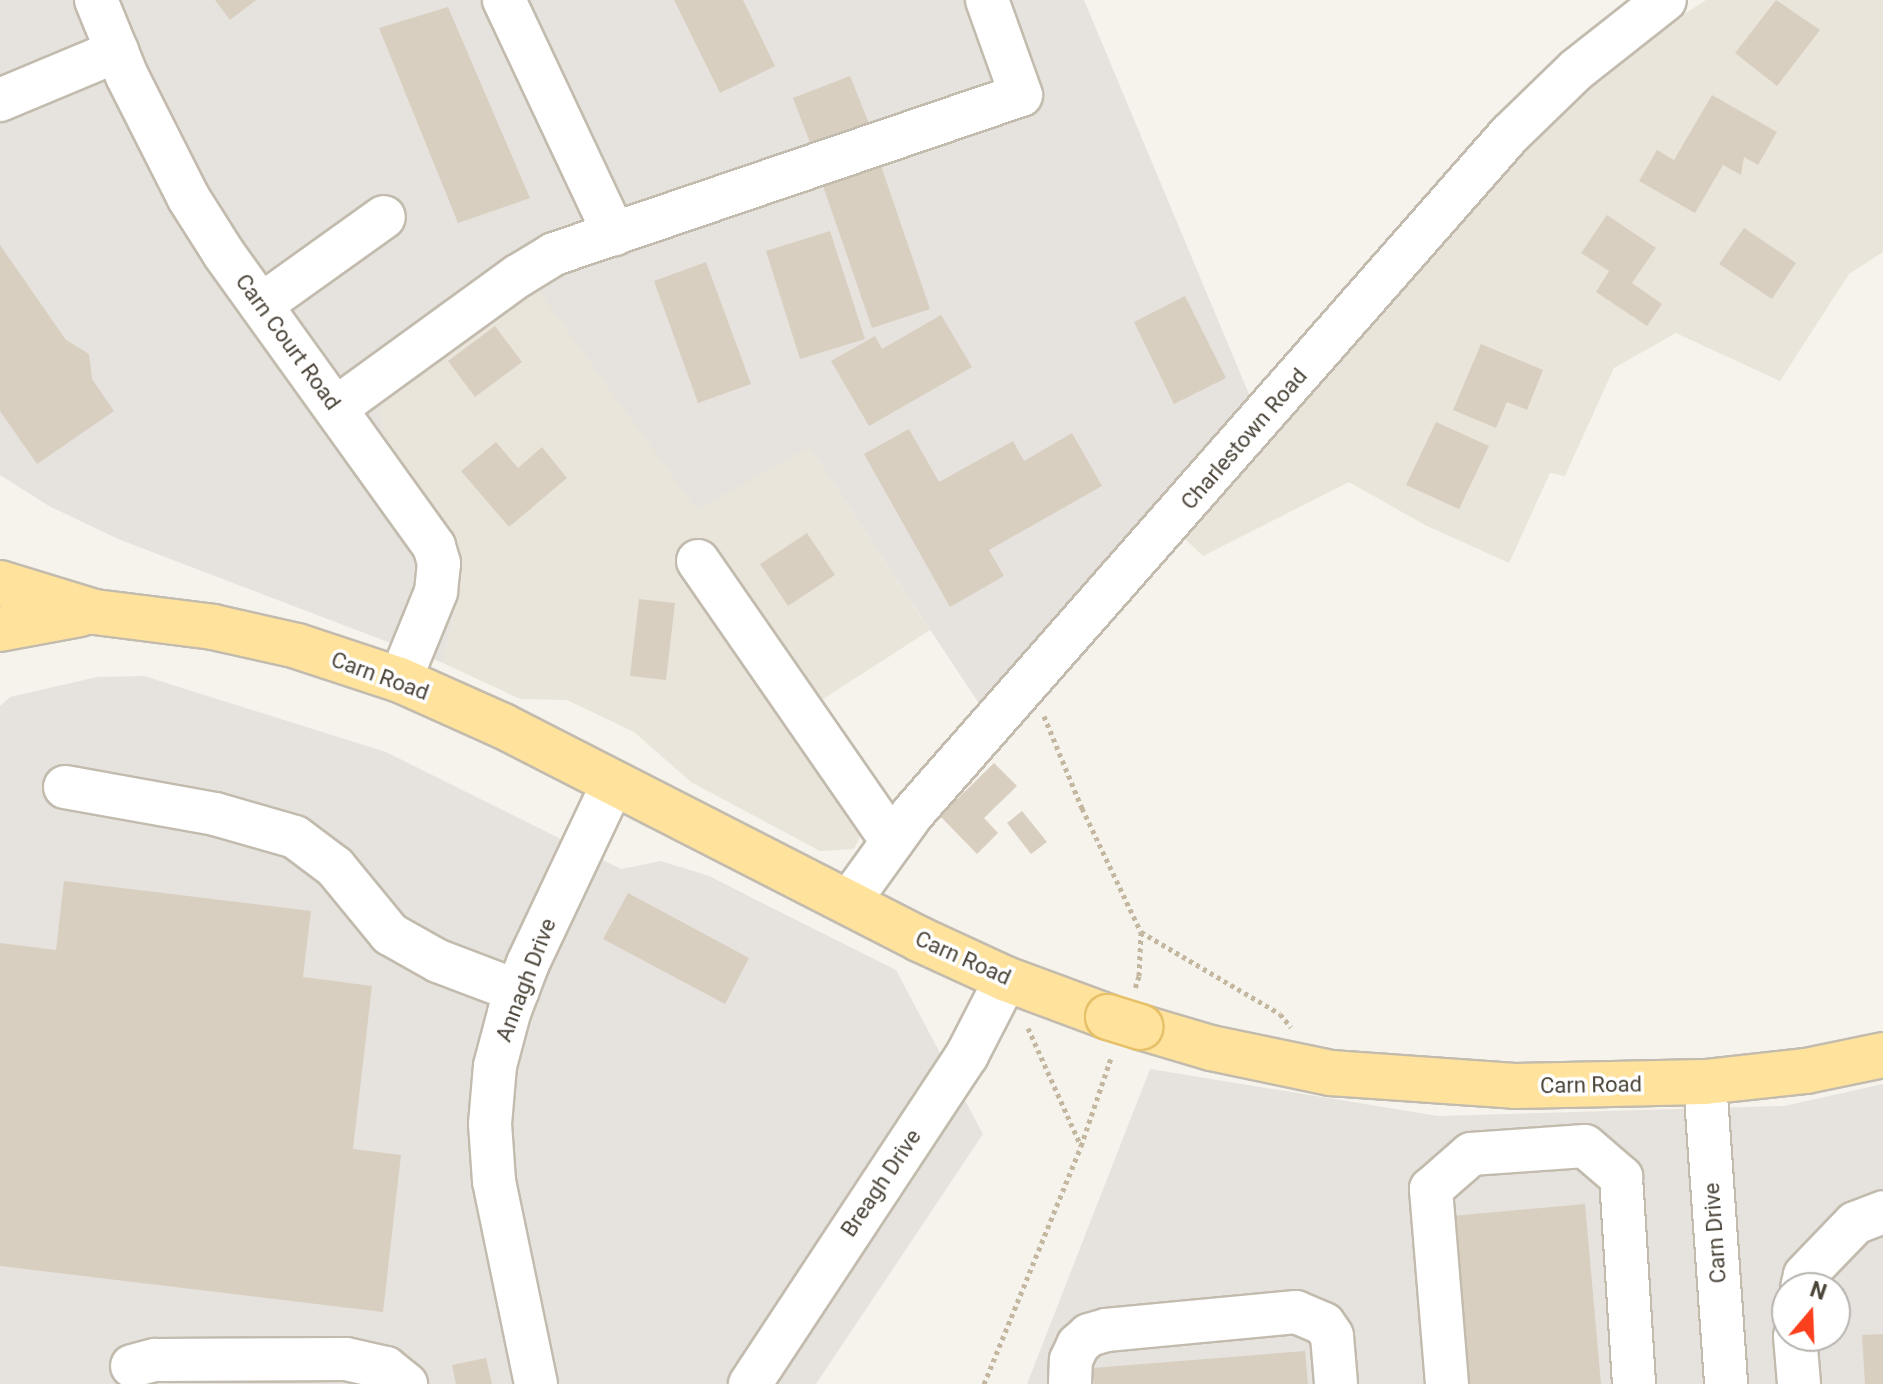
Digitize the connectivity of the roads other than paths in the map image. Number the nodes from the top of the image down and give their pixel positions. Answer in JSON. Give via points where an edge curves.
{"nodes":[{"id":1,"x":96,"y":0,"type":"edge"},
{"id":2,"x":504,"y":0,"type":"edge"},
{"id":3,"x":987,"y":0,"type":"edge"},
{"id":4,"x":1665,"y":0,"type":"edge"},
{"id":5,"x":117,"y":51,"type":"junction"},
{"id":6,"x":0,"y":100,"type":"edge"},
{"id":7,"x":384,"y":217,"type":"dead end"},
{"id":8,"x":614,"y":234,"type":"junction"},
{"id":9,"x":261,"y":305,"type":"junction"},
{"id":10,"x":336,"y":408,"type":"junction"},
{"id":11,"x":698,"y":561,"type":"dead end"},
{"id":12,"x":0,"y":583,"type":"edge"},
{"id":13,"x":95,"y":612,"type":"junction"},
{"id":14,"x":0,"y":629,"type":"edge"},
{"id":15,"x":400,"y":680,"type":"junction"},
{"id":16,"x":613,"y":783,"type":"junction"},
{"id":17,"x":65,"y":787,"type":"dead end"},
{"id":18,"x":892,"y":841,"type":"junction"},
{"id":19,"x":848,"y":903,"type":"junction"},
{"id":20,"x":1006,"y":979,"type":"junction"},
{"id":21,"x":517,"y":991,"type":"junction"},
{"id":22,"x":1883,"y":1055,"type":"edge"},
{"id":23,"x":1705,"y":1082,"type":"junction"},
{"id":24,"x":1883,"y":1212,"type":"edge"},
{"id":25,"x":1808,"y":1272,"type":"edge"},
{"id":26,"x":1796,"y":1352,"type":"edge"},
{"id":27,"x":132,"y":1366,"type":"dead end"},
{"id":28,"x":406,"y":1384,"type":"edge"},
{"id":29,"x":536,"y":1384,"type":"edge"},
{"id":30,"x":750,"y":1384,"type":"edge"},
{"id":31,"x":1070,"y":1384,"type":"edge"},
{"id":32,"x":1336,"y":1384,"type":"edge"},
{"id":33,"x":1447,"y":1384,"type":"edge"},
{"id":34,"x":1634,"y":1384,"type":"edge"},
{"id":35,"x":1726,"y":1384,"type":"edge"},
{"id":36,"x":1799,"y":1384,"type":"edge"}],
"edges":[{"from":1,"to":5,"type":"street","name":"Carn Court Road"},
{"from":2,"to":8,"type":"street"},
{"from":3,"to":8,"type":"street","via":[[1021,95]]},
{"from":4,"to":18,"type":"street","name":"Charlestown Road","via":[[1576,70],[1509,135]]},
{"from":5,"to":6,"type":"street"},
{"from":5,"to":9,"type":"street","name":"Carn Court Road","via":[[188,197]]},
{"from":7,"to":9,"type":"street"},
{"from":8,"to":10,"type":"street","via":[[554,254],[518,276]]},
{"from":9,"to":10,"type":"street","name":"Carn Court Road"},
{"from":10,"to":15,"type":"street","name":"Carn Court Road","via":[[422,526],[439,563],[436,592]]},
{"from":11,"to":18,"type":"street"},
{"from":12,"to":13,"type":"main road","name":"Carn Road"},
{"from":13,"to":14,"type":"main road","name":"Carn Road"},
{"from":13,"to":15,"type":"main road","name":"Carn Road","via":[[213,627]]},
{"from":15,"to":16,"type":"main road","name":"Carn Road"},
{"from":16,"to":19,"type":"main road","name":"Carn Road"},
{"from":16,"to":21,"type":"street","name":"Annagh Drive"},
{"from":17,"to":21,"type":"street","via":[[215,814],[295,837],[335,867],[390,934],[438,961]]},
{"from":18,"to":19,"type":"street","name":"Charlestown Road"},
{"from":19,"to":20,"type":"main road","name":"Carn Road"},
{"from":20,"to":23,"type":"main road","name":"Carn Road","via":[[1211,1048],[1331,1073],[1515,1086]]},
{"from":20,"to":30,"type":"street","name":"Breagh Drive","via":[[967,1055]]},
{"from":21,"to":29,"type":"street","name":"Annagh Drive","via":[[495,1066],[490,1124],[494,1181]]},
{"from":22,"to":23,"type":"main road","name":"Carn Road","via":[[1806,1071]]},
{"from":23,"to":35,"type":"street","name":"Carn Drive"},
{"from":24,"to":25,"type":"street","via":[[1855,1223]]},
{"from":26,"to":36,"type":"street"},
{"from":27,"to":28,"type":"street","via":[[155,1360],[346,1359],[386,1368]]},
{"from":31,"to":32,"type":"street","via":[[1071,1360],[1089,1335],[1296,1312],[1324,1324],[1332,1336]]},
{"from":33,"to":34,"type":"street","via":[[1431,1189],[1471,1154],[1585,1146],[1621,1177]]}]}
